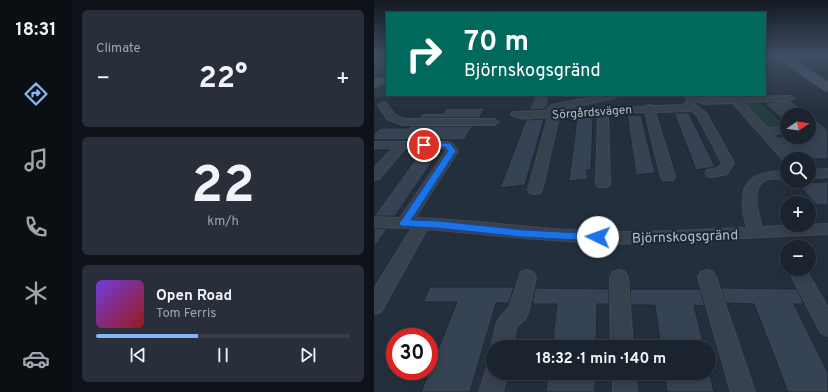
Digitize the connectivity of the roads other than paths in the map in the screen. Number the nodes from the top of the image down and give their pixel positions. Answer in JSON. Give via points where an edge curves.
{"nodes":[{"id":1,"x":808,"y":74,"type":"edge"},
{"id":2,"x":386,"y":80,"type":"edge"},
{"id":3,"x":374,"y":83,"type":"edge"},
{"id":4,"x":828,"y":87,"type":"edge"},
{"id":5,"x":552,"y":96,"type":"edge"},
{"id":6,"x":599,"y":96,"type":"edge"},
{"id":7,"x":789,"y":98,"type":"dead end"},
{"id":8,"x":691,"y":100,"type":"edge"},
{"id":9,"x":736,"y":100,"type":"junction"},
{"id":10,"x":383,"y":105,"type":"dead end"},
{"id":11,"x":649,"y":108,"type":"junction"},
{"id":12,"x":554,"y":111,"type":"junction"},
{"id":13,"x":603,"y":112,"type":"junction"},
{"id":14,"x":431,"y":122,"type":"junction"},
{"id":15,"x":494,"y":122,"type":"dead end"},
{"id":16,"x":780,"y":130,"type":"edge"},
{"id":17,"x":764,"y":131,"type":"junction"},
{"id":18,"x":374,"y":145,"type":"edge"},
{"id":19,"x":407,"y":145,"type":"junction"},
{"id":20,"x":782,"y":152,"type":"edge"},
{"id":21,"x":712,"y":173,"type":"dead end"},
{"id":22,"x":828,"y":173,"type":"edge"},
{"id":23,"x":816,"y":174,"type":"edge"},
{"id":24,"x":780,"y":175,"type":"edge"},
{"id":25,"x":374,"y":176,"type":"edge"},
{"id":26,"x":668,"y":177,"type":"dead end"},
{"id":27,"x":604,"y":184,"type":"dead end"},
{"id":28,"x":534,"y":190,"type":"dead end"},
{"id":29,"x":374,"y":222,"type":"edge"},
{"id":30,"x":404,"y":223,"type":"junction"},
{"id":31,"x":422,"y":224,"type":"junction"},
{"id":32,"x":828,"y":229,"type":"edge"},
{"id":33,"x":756,"y":233,"type":"junction"},
{"id":34,"x":527,"y":277,"type":"dead end"},
{"id":35,"x":619,"y":277,"type":"dead end"},
{"id":36,"x":707,"y":277,"type":"dead end"},
{"id":37,"x":801,"y":277,"type":"dead end"},
{"id":38,"x":374,"y":306,"type":"edge"},
{"id":39,"x":828,"y":327,"type":"edge"},
{"id":40,"x":503,"y":340,"type":"edge"},
{"id":41,"x":622,"y":340,"type":"edge"},
{"id":42,"x":494,"y":380,"type":"edge"},
{"id":43,"x":624,"y":380,"type":"edge"},
{"id":44,"x":491,"y":392,"type":"edge"},
{"id":45,"x":624,"y":392,"type":"edge"},
{"id":46,"x":743,"y":392,"type":"edge"}],
"edges":[{"from":1,"to":4,"type":"street"},
{"from":2,"to":3,"type":"street"},
{"from":5,"to":12,"type":"street","name":"Sörgårdsvägen"},
{"from":6,"to":12,"type":"street","name":"Sörgårdsvägen"},
{"from":7,"to":9,"type":"street","name":"Sörgårdsvägen"},
{"from":8,"to":9,"type":"street","name":"Sörgårdsvägen"},
{"from":8,"to":11,"type":"street","name":"Sörgårdsvägen"},
{"from":8,"to":21,"type":"street","via":[[701,112],[728,163],[722,171]]},
{"from":9,"to":17,"type":"street"},
{"from":10,"to":14,"type":"street","via":[[391,117],[402,122]]},
{"from":11,"to":13,"type":"street","name":"Sörgårdsvägen"},
{"from":11,"to":26,"type":"street"},
{"from":12,"to":13,"type":"street","name":"Sörgårdsvägen"},
{"from":12,"to":28,"type":"street"},
{"from":13,"to":27,"type":"street"},
{"from":14,"to":15,"type":"street"},
{"from":14,"to":19,"type":"street"},
{"from":16,"to":17,"type":"street"},
{"from":17,"to":20,"type":"street"},
{"from":18,"to":19,"type":"street"},
{"from":19,"to":25,"type":"street"},
{"from":19,"to":30,"type":"street","via":[[448,145],[452,151]]},
{"from":22,"to":23,"type":"street"},
{"from":24,"to":33,"type":"street","via":[[764,176],[758,179],[751,189],[750,214]]},
{"from":29,"to":30,"type":"street","name":"Björnskogsgränd"},
{"from":30,"to":31,"type":"street","name":"Björnskogsgränd"},
{"from":31,"to":33,"type":"street","name":"Björnskogsgränd","via":[[613,238]]},
{"from":31,"to":38,"type":"street"},
{"from":32,"to":33,"type":"street","name":"Björnskogsgränd"},
{"from":34,"to":40,"type":"street","via":[[518,313],[507,323]]},
{"from":35,"to":41,"type":"street"},
{"from":36,"to":46,"type":"street"},
{"from":37,"to":39,"type":"street"},
{"from":42,"to":44,"type":"street"},
{"from":43,"to":45,"type":"street"}]}
